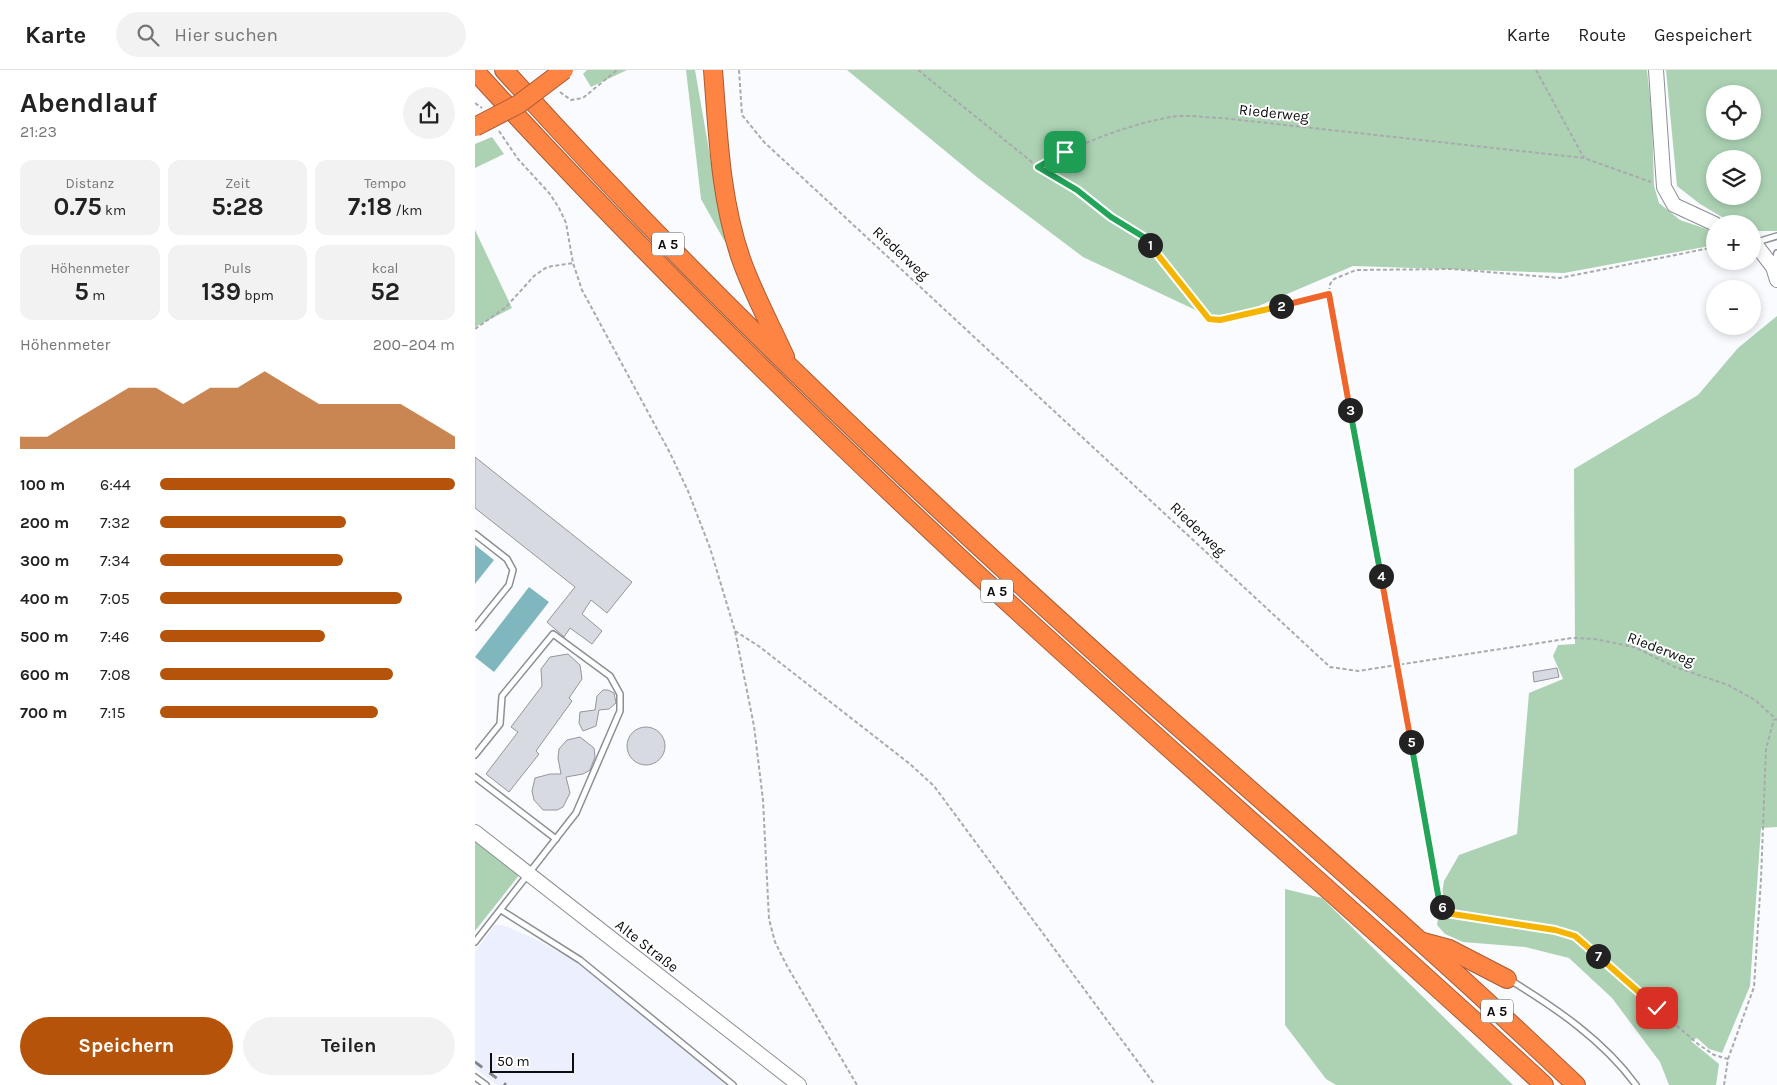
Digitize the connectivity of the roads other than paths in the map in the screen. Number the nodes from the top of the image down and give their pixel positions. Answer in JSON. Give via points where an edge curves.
{"nodes":[{"id":1,"x":475,"y":70,"type":"edge"},
{"id":2,"x":504,"y":70,"type":"edge"},
{"id":3,"x":564,"y":70,"type":"edge"},
{"id":4,"x":713,"y":70,"type":"edge"},
{"id":5,"x":1657,"y":70,"type":"edge"},
{"id":6,"x":475,"y":127,"type":"edge"},
{"id":7,"x":1706,"y":220,"type":"edge"},
{"id":8,"x":1777,"y":236,"type":"edge"},
{"id":9,"x":1761,"y":240,"type":"edge"},
{"id":10,"x":1761,"y":249,"type":"edge"},
{"id":11,"x":1775,"y":260,"type":"edge"},
{"id":12,"x":1777,"y":280,"type":"edge"},
{"id":13,"x":790,"y":369,"type":"junction"},
{"id":14,"x":475,"y":534,"type":"edge"},
{"id":15,"x":475,"y":627,"type":"edge"},
{"id":16,"x":475,"y":756,"type":"edge"},
{"id":17,"x":475,"y":778,"type":"edge"},
{"id":18,"x":475,"y":832,"type":"edge"},
{"id":19,"x":556,"y":839,"type":"junction"},
{"id":20,"x":528,"y":874,"type":"junction"},
{"id":21,"x":501,"y":910,"type":"junction"},
{"id":22,"x":1417,"y":940,"type":"junction"},
{"id":23,"x":475,"y":942,"type":"edge"},
{"id":24,"x":1507,"y":979,"type":"joint"},
{"id":25,"x":475,"y":1077,"type":"edge"},
{"id":26,"x":486,"y":1085,"type":"edge"},
{"id":27,"x":733,"y":1085,"type":"edge"},
{"id":28,"x":799,"y":1085,"type":"edge"},
{"id":29,"x":1544,"y":1085,"type":"edge"},
{"id":30,"x":1576,"y":1085,"type":"edge"},
{"id":31,"x":1636,"y":1085,"type":"edge"}],
"edges":[{"from":1,"to":29,"type":"highway","number":"A 5","via":[[641,248],[948,547]]},
{"from":2,"to":13,"type":"highway","number":"A 5"},
{"from":3,"to":6,"type":"highway","bridge":true,"via":[[519,104]]},
{"from":4,"to":13,"type":"highway","via":[[720,154],[730,220],[751,285]]},
{"from":5,"to":7,"type":"street","via":[[1664,187],[1674,204]]},
{"from":8,"to":9,"type":"lane"},
{"from":10,"to":11,"type":"street"},
{"from":11,"to":12,"type":"street"},
{"from":13,"to":22,"type":"highway","number":"A 5","via":[[1083,640]]},
{"from":14,"to":15,"type":"lane","via":[[507,560],[513,570],[509,585]]},
{"from":16,"to":19,"type":"lane","via":[[500,724],[502,696],[553,634],[610,676],[620,694],[620,711],[576,813]]},
{"from":17,"to":19,"type":"lane"},
{"from":18,"to":20,"type":"street","name":"Alte Straße"},
{"from":19,"to":20,"type":"lane"},
{"from":20,"to":21,"type":"lane"},
{"from":20,"to":28,"type":"street","name":"Alte Straße"},
{"from":21,"to":23,"type":"lane"},
{"from":21,"to":27,"type":"lane","via":[[580,960]]},
{"from":22,"to":24,"type":"highway","via":[[1449,949]]},
{"from":22,"to":30,"type":"highway","number":"A 5"},
{"from":24,"to":31,"type":"lane","via":[[1570,1019]]},
{"from":25,"to":26,"type":"lane"}]}
